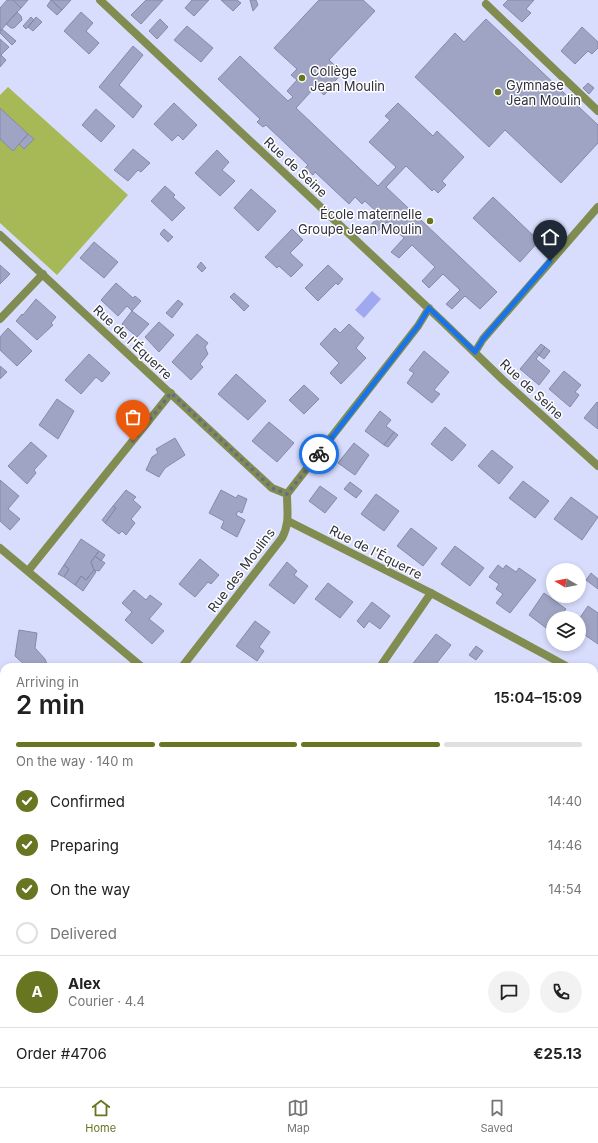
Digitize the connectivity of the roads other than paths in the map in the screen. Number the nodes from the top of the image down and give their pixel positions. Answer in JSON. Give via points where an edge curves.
{"nodes":[{"id":1,"x":100,"y":0,"type":"edge"},
{"id":2,"x":486,"y":4,"type":"dead end"},
{"id":3,"x":598,"y":111,"type":"edge"},
{"id":4,"x":598,"y":207,"type":"edge"},
{"id":5,"x":0,"y":235,"type":"edge"},
{"id":6,"x":43,"y":274,"type":"junction"},
{"id":7,"x":429,"y":308,"type":"junction"},
{"id":8,"x":0,"y":319,"type":"edge"},
{"id":9,"x":475,"y":352,"type":"junction"},
{"id":10,"x":171,"y":393,"type":"junction"},
{"id":11,"x":598,"y":466,"type":"edge"},
{"id":12,"x":287,"y":494,"type":"junction"},
{"id":13,"x":288,"y":521,"type":"junction"},
{"id":14,"x":0,"y":548,"type":"edge"},
{"id":15,"x":28,"y":571,"type":"junction"},
{"id":16,"x":431,"y":593,"type":"junction"},
{"id":17,"x":137,"y":663,"type":"edge"},
{"id":18,"x":185,"y":663,"type":"edge"},
{"id":19,"x":383,"y":663,"type":"edge"},
{"id":20,"x":561,"y":663,"type":"edge"}],
"edges":[{"from":1,"to":7,"type":"street","name":"Rue de Seine"},
{"from":2,"to":3,"type":"street"},
{"from":4,"to":9,"type":"street","via":[[483,339]]},
{"from":5,"to":6,"type":"street","name":"Rue de l'Équerre"},
{"from":6,"to":8,"type":"street"},
{"from":6,"to":10,"type":"street","name":"Rue de l'Équerre"},
{"from":7,"to":9,"type":"street","name":"Rue de Seine"},
{"from":7,"to":12,"type":"street","via":[[418,326]]},
{"from":9,"to":11,"type":"street","name":"Rue de Seine"},
{"from":10,"to":12,"type":"street","name":"Rue de l'Équerre","via":[[272,488]]},
{"from":10,"to":15,"type":"street"},
{"from":12,"to":13,"type":"street","name":"Rue des Moulins"},
{"from":13,"to":16,"type":"street","name":"Rue de l'Équerre"},
{"from":13,"to":18,"type":"street","name":"Rue des Moulins","via":[[282,538]]},
{"from":14,"to":15,"type":"street"},
{"from":15,"to":17,"type":"street"},
{"from":16,"to":19,"type":"street","name":"Rue de l'Équerre"},
{"from":16,"to":20,"type":"street","name":"Rue de l'Équerre"}]}
